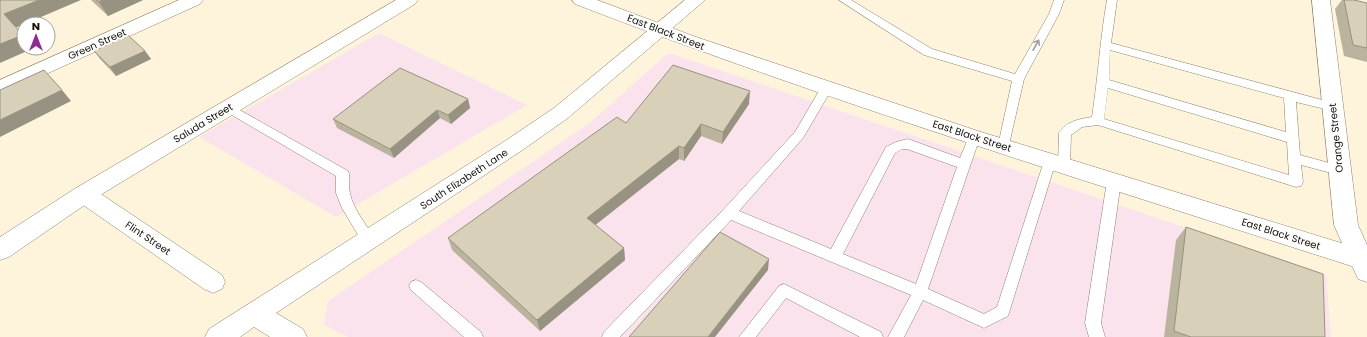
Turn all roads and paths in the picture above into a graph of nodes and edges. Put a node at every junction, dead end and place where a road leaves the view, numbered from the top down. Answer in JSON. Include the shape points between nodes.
{"nodes":[{"id":1,"x":194,"y":0,"type":"edge"},
{"id":2,"x":409,"y":0,"type":"edge"},
{"id":3,"x":581,"y":0,"type":"edge"},
{"id":4,"x":696,"y":0,"type":"edge"},
{"id":5,"x":844,"y":0,"type":"edge"},
{"id":6,"x":1060,"y":0,"type":"edge"},
{"id":7,"x":1112,"y":0,"type":"edge"},
{"id":8,"x":1321,"y":0,"type":"edge"},
{"id":9,"x":660,"y":29,"type":"junction"},
{"id":10,"x":1105,"y":45,"type":"junction"},
{"id":11,"x":1018,"y":79,"type":"junction"},
{"id":12,"x":1103,"y":82,"type":"junction"},
{"id":13,"x":827,"y":87,"type":"junction"},
{"id":14,"x":0,"y":88,"type":"edge"},
{"id":15,"x":1290,"y":96,"type":"junction"},
{"id":16,"x":1333,"y":107,"type":"junction"},
{"id":17,"x":229,"y":108,"type":"junction"},
{"id":18,"x":1098,"y":121,"type":"junction"},
{"id":19,"x":974,"y":137,"type":"junction"},
{"id":20,"x":1293,"y":139,"type":"junction"},
{"id":21,"x":1004,"y":146,"type":"junction"},
{"id":22,"x":1294,"y":158,"type":"junction"},
{"id":23,"x":1057,"y":163,"type":"junction"},
{"id":24,"x":964,"y":165,"type":"junction"},
{"id":25,"x":1339,"y":170,"type":"junction"},
{"id":26,"x":1114,"y":181,"type":"junction"},
{"id":27,"x":84,"y":194,"type":"junction"},
{"id":28,"x":729,"y":213,"type":"junction"},
{"id":29,"x":369,"y":241,"type":"junction"},
{"id":30,"x":0,"y":250,"type":"edge"},
{"id":31,"x":834,"y":257,"type":"junction"},
{"id":32,"x":1365,"y":264,"type":"edge"},
{"id":33,"x":213,"y":282,"type":"dead end"},
{"id":34,"x":416,"y":286,"type":"dead end"},
{"id":35,"x":920,"y":292,"type":"junction"},
{"id":36,"x":254,"y":314,"type":"junction"},
{"id":37,"x":855,"y":333,"type":"edge"},
{"id":38,"x":218,"y":337,"type":"edge"},
{"id":39,"x":294,"y":337,"type":"edge"},
{"id":40,"x":475,"y":337,"type":"edge"},
{"id":41,"x":610,"y":337,"type":"edge"},
{"id":42,"x":747,"y":337,"type":"edge"},
{"id":43,"x":875,"y":337,"type":"edge"},
{"id":44,"x":896,"y":337,"type":"edge"},
{"id":45,"x":1097,"y":337,"type":"edge"}],
"edges":[{"from":1,"to":14,"type":"street","name":"Green Street"},
{"from":2,"to":17,"type":"street","name":"Saluda Street"},
{"from":3,"to":9,"type":"street","name":"East Black Street"},
{"from":4,"to":9,"type":"street","name":"South Elizabeth Lane"},
{"from":5,"to":11,"type":"lane","via":[[928,52]]},
{"from":11,"to":6,"type":"lane","one_way":true},
{"from":7,"to":10,"type":"lane"},
{"from":8,"to":16,"type":"street","name":"Orange Street"},
{"from":9,"to":13,"type":"street","name":"East Black Street","via":[[688,41]]},
{"from":9,"to":29,"type":"street","name":"South Elizabeth Lane","via":[[561,113]]},
{"from":10,"to":12,"type":"lane"},
{"from":10,"to":15,"type":"lane"},
{"from":11,"to":21,"type":"lane"},
{"from":12,"to":18,"type":"lane"},
{"from":12,"to":20,"type":"lane"},
{"from":13,"to":19,"type":"street","name":"East Black Street"},
{"from":13,"to":28,"type":"lane","via":[[799,136]]},
{"from":15,"to":16,"type":"lane"},
{"from":15,"to":20,"type":"lane"},
{"from":16,"to":25,"type":"street","name":"Orange Street"},
{"from":17,"to":27,"type":"street","name":"Saluda Street"},
{"from":17,"to":29,"type":"lane","via":[[343,174],[343,193]]},
{"from":18,"to":22,"type":"lane","via":[[1296,182]]},
{"from":18,"to":23,"type":"lane","via":[[1079,123],[1065,133]]},
{"from":19,"to":21,"type":"street","name":"East Black Street"},
{"from":19,"to":24,"type":"lane"},
{"from":20,"to":22,"type":"lane"},
{"from":21,"to":23,"type":"street","name":"East Black Street"},
{"from":22,"to":25,"type":"lane"},
{"from":23,"to":26,"type":"street","name":"East Black Street"},
{"from":23,"to":35,"type":"lane","via":[[1003,311],[984,321]]},
{"from":24,"to":31,"type":"lane","via":[[908,144],[890,150]]},
{"from":24,"to":35,"type":"lane"},
{"from":25,"to":32,"type":"street","name":"Orange Street","via":[[1346,225]]},
{"from":26,"to":32,"type":"street","name":"East Black Street"},
{"from":26,"to":45,"type":"lane","via":[[1093,323]]},
{"from":27,"to":30,"type":"street","name":"Saluda Street"},
{"from":27,"to":33,"type":"street","name":"Flint Street"},
{"from":28,"to":31,"type":"lane"},
{"from":28,"to":41,"type":"lane"},
{"from":29,"to":36,"type":"street","name":"South Elizabeth Lane"},
{"from":31,"to":35,"type":"lane"},
{"from":34,"to":40,"type":"lane"},
{"from":35,"to":44,"type":"lane"},
{"from":36,"to":38,"type":"street","name":"South Elizabeth Lane"},
{"from":36,"to":39,"type":"street"},
{"from":37,"to":42,"type":"lane","via":[[784,290]]},
{"from":37,"to":43,"type":"lane"}]}
